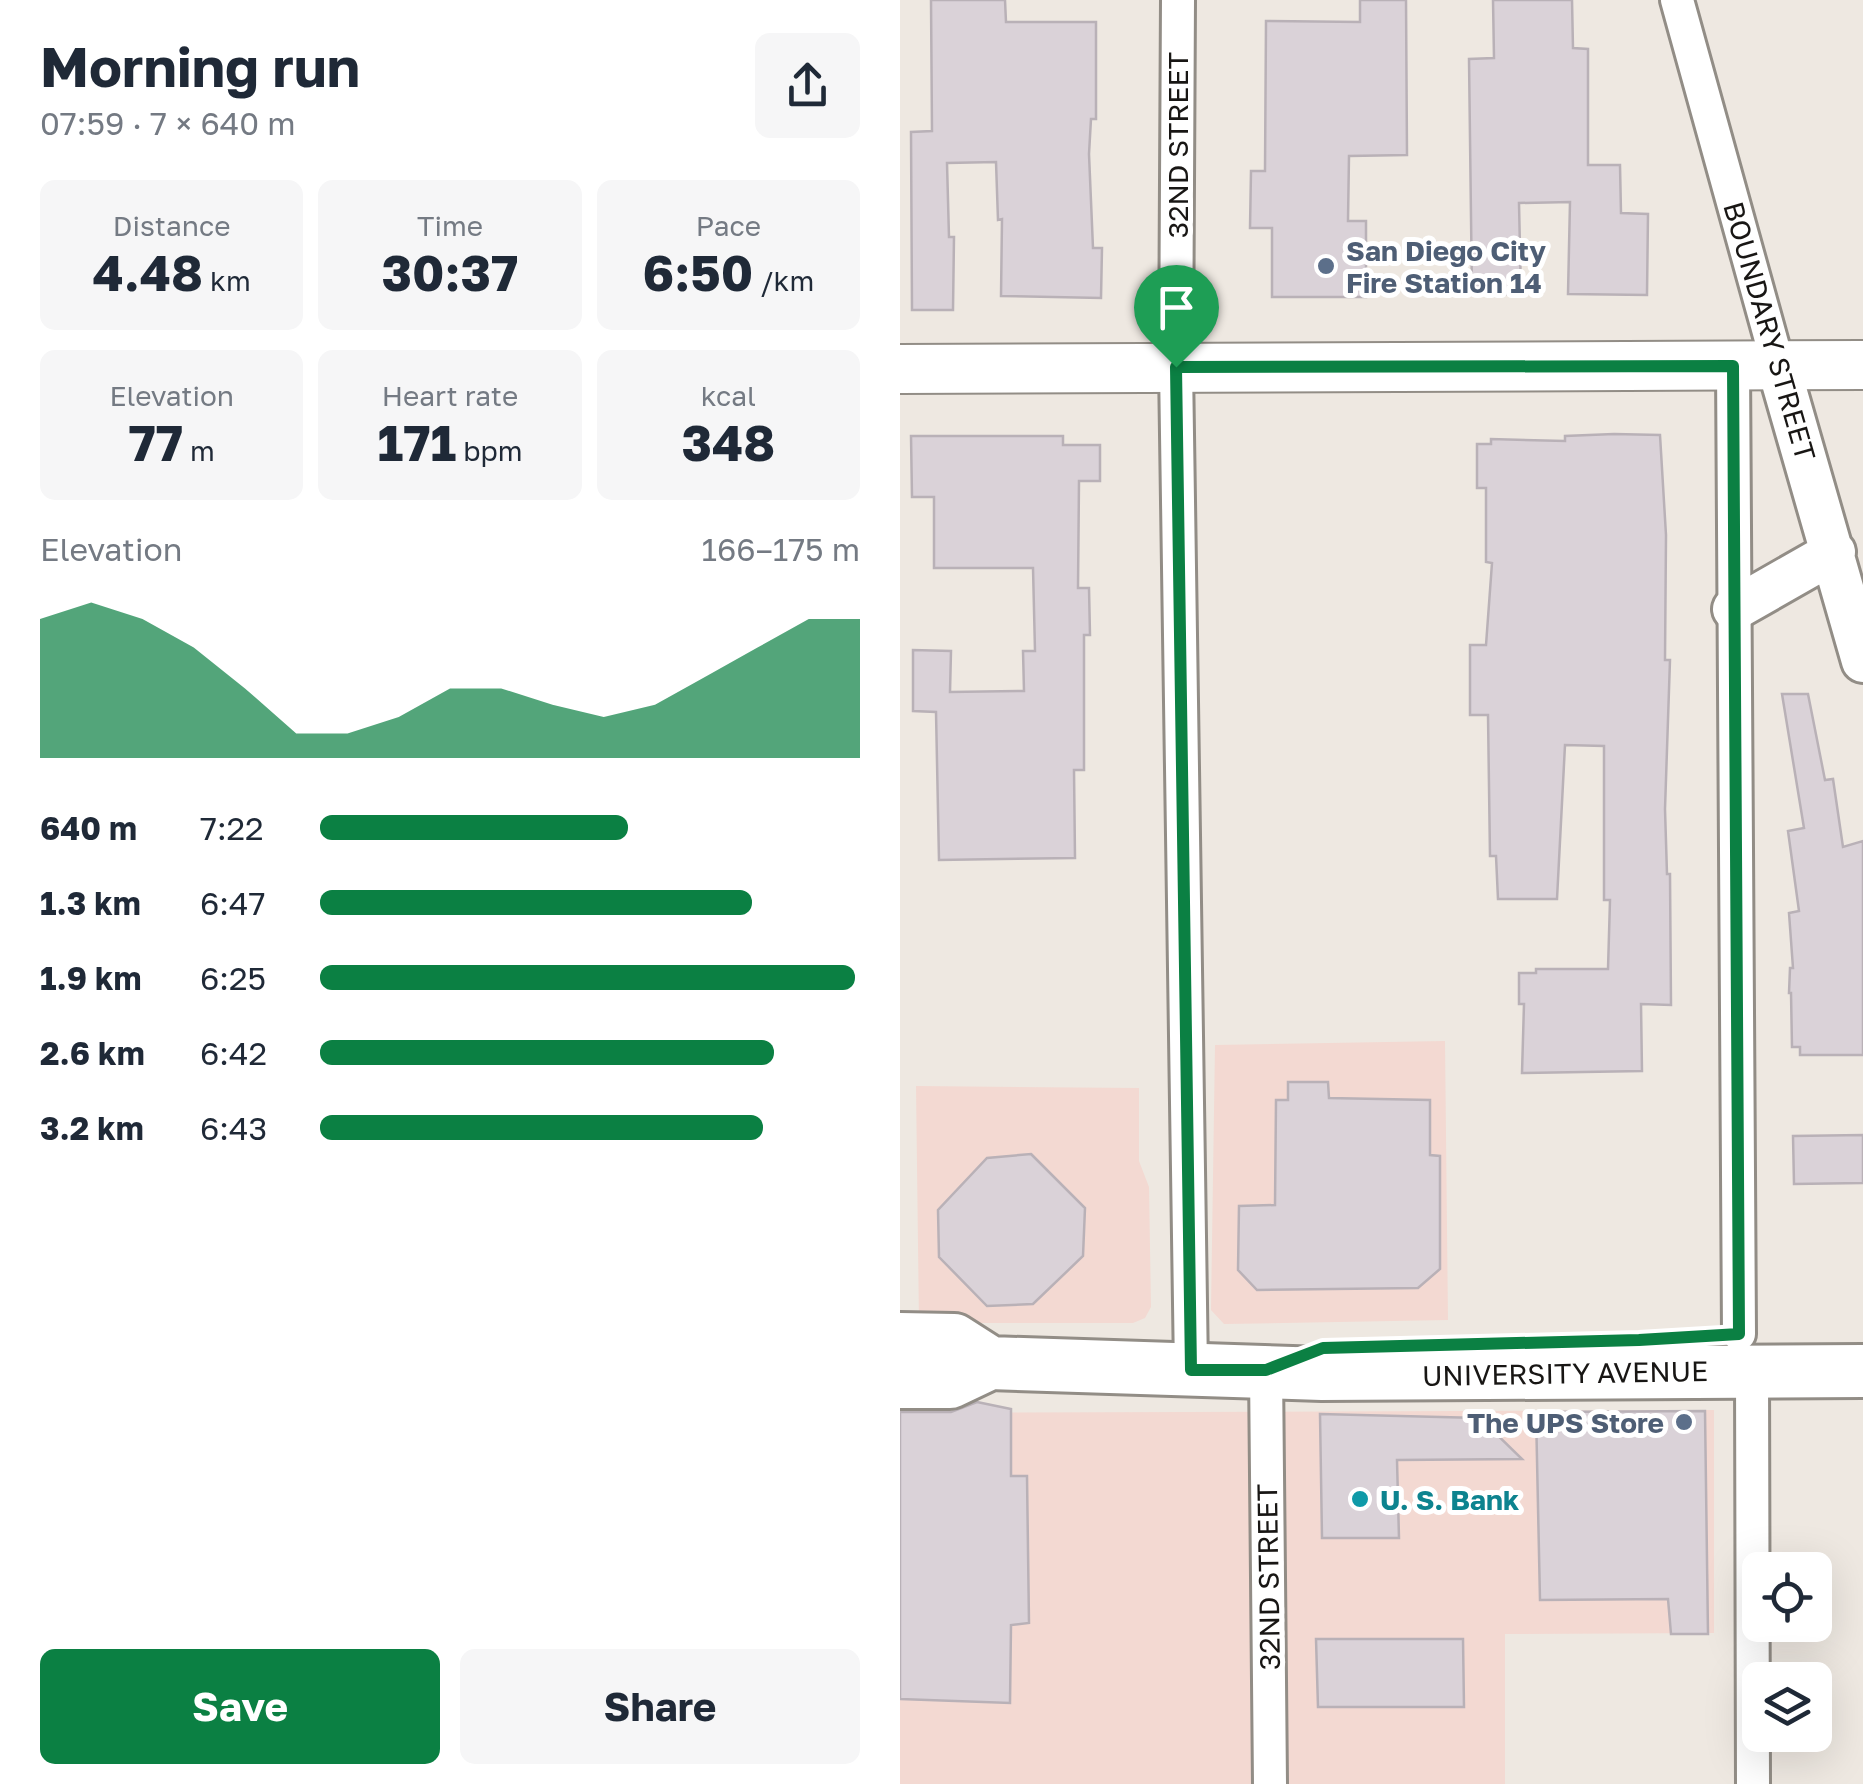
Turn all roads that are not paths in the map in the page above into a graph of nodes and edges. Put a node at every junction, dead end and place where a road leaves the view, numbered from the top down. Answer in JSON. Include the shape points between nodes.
{"nodes":[{"id":1,"x":1178,"y":0,"type":"edge"},
{"id":2,"x":1677,"y":0,"type":"edge"},
{"id":3,"x":1863,"y":365,"type":"edge"},
{"id":4,"x":1756,"y":366,"type":"junction"},
{"id":5,"x":1176,"y":367,"type":"junction"},
{"id":6,"x":900,"y":369,"type":"edge"},
{"id":7,"x":1834,"y":552,"type":"junction"},
{"id":8,"x":1734,"y":609,"type":"junction"},
{"id":9,"x":1863,"y":661,"type":"edge"},
{"id":10,"x":1863,"y":1334,"type":"edge"},
{"id":11,"x":900,"y":1339,"type":"edge"},
{"id":12,"x":1746,"y":1353,"type":"junction"},
{"id":13,"x":990,"y":1363,"type":"junction"},
{"id":14,"x":1191,"y":1370,"type":"junction"},
{"id":15,"x":1266,"y":1370,"type":"junction"},
{"id":16,"x":1863,"y":1371,"type":"edge"},
{"id":17,"x":900,"y":1382,"type":"edge"},
{"id":18,"x":1270,"y":1784,"type":"edge"},
{"id":19,"x":1754,"y":1784,"type":"edge"}],
"edges":[{"from":1,"to":5,"type":"street","name":"32ND STREET"},
{"from":2,"to":4,"type":"street","name":"BOUNDARY STREET"},
{"from":3,"to":4,"type":"main road"},
{"from":4,"to":5,"type":"main road"},
{"from":4,"to":7,"type":"street","name":"BOUNDARY STREET"},
{"from":4,"to":8,"type":"street"},
{"from":5,"to":6,"type":"main road"},
{"from":5,"to":14,"type":"street","name":"32ND STREET"},
{"from":7,"to":8,"type":"street"},
{"from":7,"to":9,"type":"street","name":"BOUNDARY STREET"},
{"from":8,"to":12,"type":"street"},
{"from":10,"to":12,"type":"main road","name":"UNIVERSITY AVENUE"},
{"from":11,"to":13,"type":"main road","name":"UNIVERSITY AVENUE","via":[[954,1340]]},
{"from":12,"to":15,"type":"main road","name":"UNIVERSITY AVENUE","via":[[1639,1340],[1323,1348]]},
{"from":12,"to":16,"type":"main road","name":"UNIVERSITY AVENUE"},
{"from":12,"to":19,"type":"street"},
{"from":13,"to":14,"type":"main road","name":"UNIVERSITY AVENUE"},
{"from":13,"to":17,"type":"main road","name":"UNIVERSITY AVENUE","via":[[950,1382]]},
{"from":14,"to":15,"type":"main road","name":"UNIVERSITY AVENUE"},
{"from":15,"to":18,"type":"street","name":"32ND STREET"}]}
